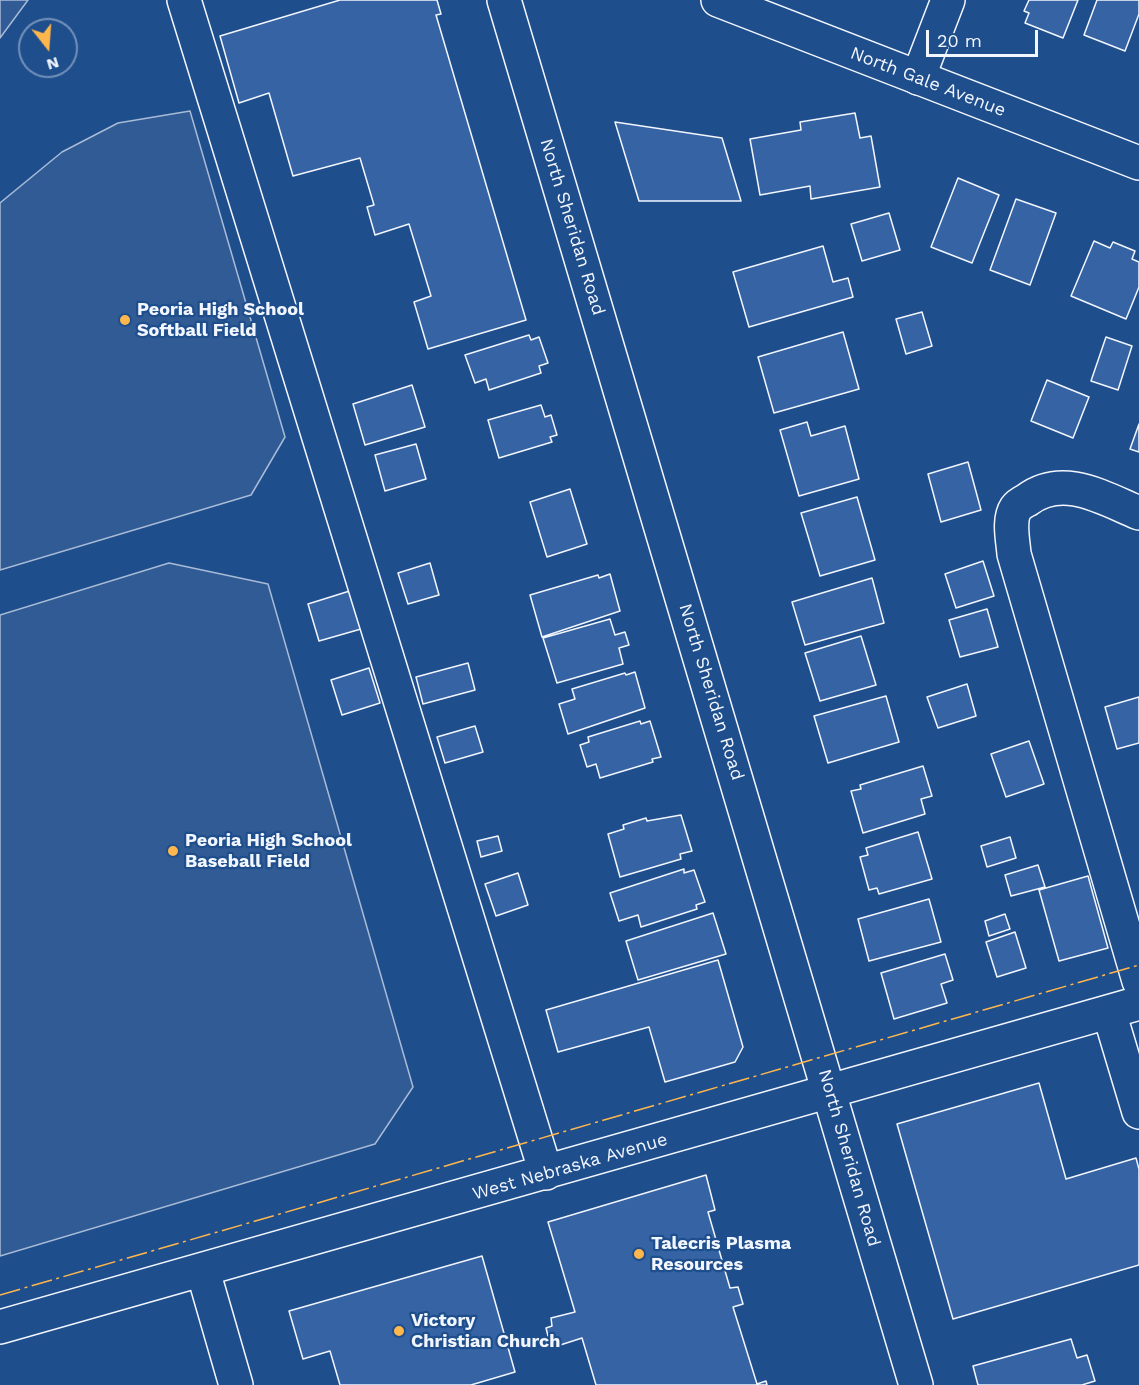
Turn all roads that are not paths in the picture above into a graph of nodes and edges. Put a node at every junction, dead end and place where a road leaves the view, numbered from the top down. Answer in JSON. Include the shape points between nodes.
{"nodes":[{"id":1,"x":184,"y":0,"type":"edge"},
{"id":2,"x":504,"y":0,"type":"edge"},
{"id":3,"x":718,"y":0,"type":"edge"},
{"id":4,"x":948,"y":0,"type":"edge"},
{"id":5,"x":918,"y":78,"type":"junction"},
{"id":6,"x":1139,"y":163,"type":"edge"},
{"id":7,"x":1139,"y":513,"type":"edge"},
{"id":8,"x":1139,"y":981,"type":"edge"},
{"id":9,"x":1124,"y":1007,"type":"edge"},
{"id":10,"x":830,"y":1092,"type":"junction"},
{"id":11,"x":1139,"y":1112,"type":"edge"},
{"id":12,"x":546,"y":1173,"type":"junction"},
{"id":13,"x":203,"y":1271,"type":"junction"},
{"id":14,"x":0,"y":1327,"type":"edge"},
{"id":15,"x":908,"y":1383,"type":"edge"},
{"id":16,"x":236,"y":1385,"type":"edge"}],
"edges":[{"from":1,"to":12,"type":"main road"},
{"from":2,"to":10,"type":"main road","name":"North Sheridan Road"},
{"from":3,"to":5,"type":"main road","name":"North Gale Avenue"},
{"from":4,"to":5,"type":"main road"},
{"from":5,"to":6,"type":"main road","name":"North Gale Avenue"},
{"from":7,"to":8,"type":"main road","via":[[1080,488],[1056,488],[1034,494],[1016,508],[1012,523],[1014,554]]},
{"from":9,"to":10,"type":"main road","name":"West Nebraska Avenue"},
{"from":9,"to":11,"type":"main road"},
{"from":10,"to":12,"type":"main road","name":"West Nebraska Avenue"},
{"from":10,"to":15,"type":"main road","name":"North Sheridan Road"},
{"from":12,"to":13,"type":"main road","name":"West Nebraska Avenue"},
{"from":13,"to":14,"type":"main road","name":"West Nebraska Avenue"},
{"from":13,"to":16,"type":"main road"}]}
